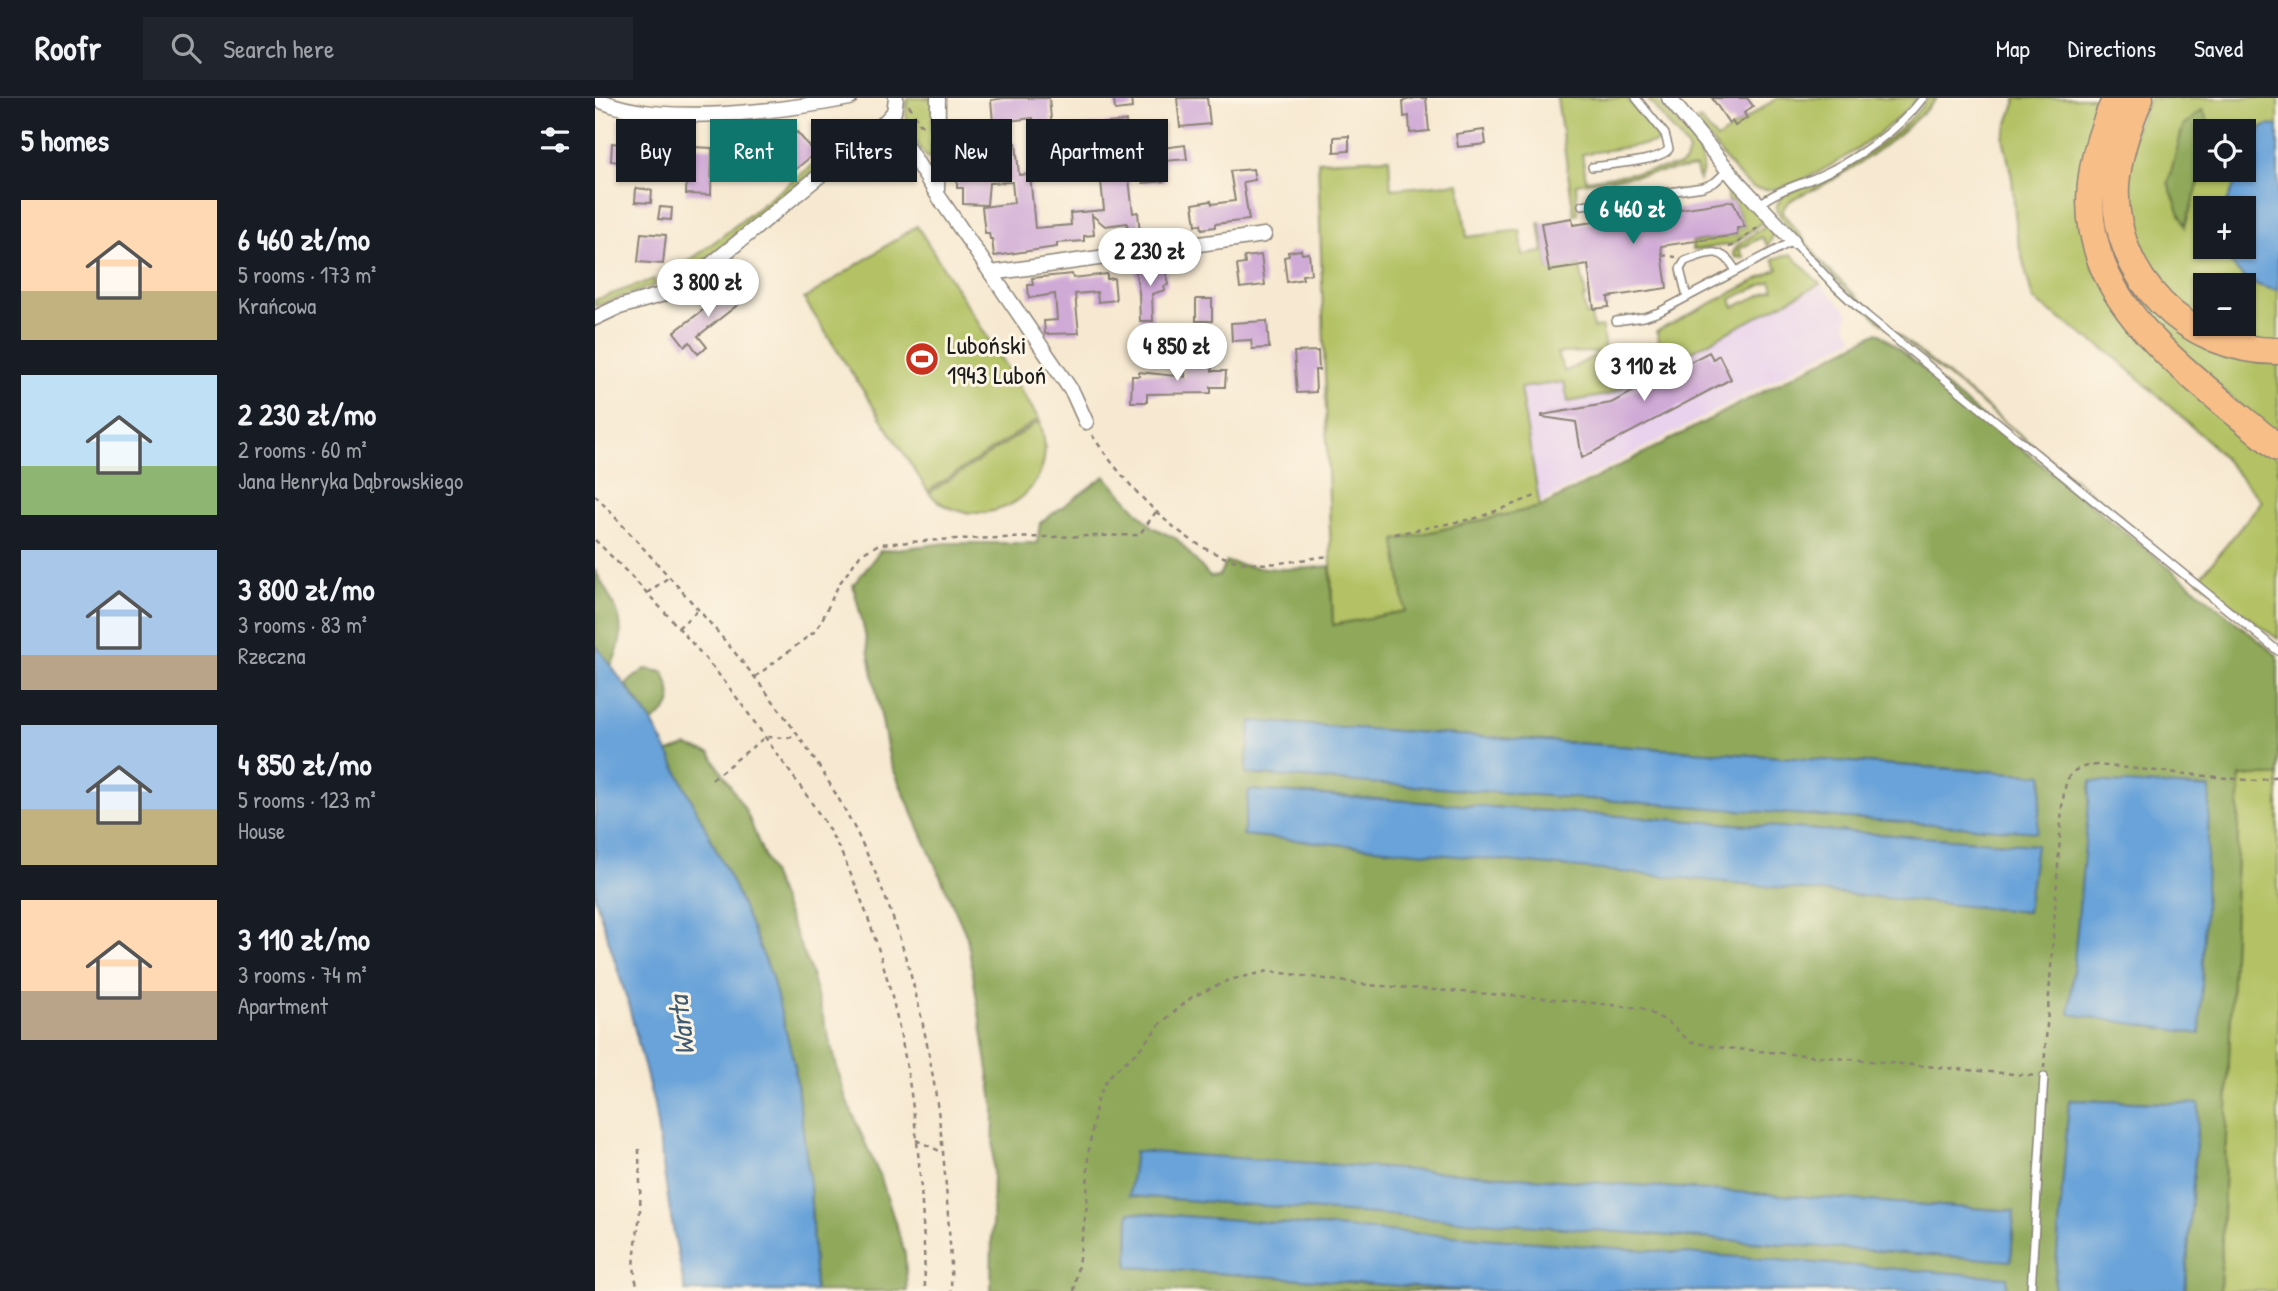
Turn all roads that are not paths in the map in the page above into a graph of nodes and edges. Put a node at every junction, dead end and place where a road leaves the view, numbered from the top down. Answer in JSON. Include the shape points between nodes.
{"nodes":[{"id":1,"x":850,"y":98,"type":"edge"},
{"id":2,"x":938,"y":98,"type":"edge"},
{"id":3,"x":1636,"y":98,"type":"edge"},
{"id":4,"x":1669,"y":98,"type":"edge"},
{"id":5,"x":1923,"y":98,"type":"edge"},
{"id":6,"x":2116,"y":98,"type":"edge"},
{"id":7,"x":2140,"y":98,"type":"edge"},
{"id":8,"x":597,"y":99,"type":"edge"},
{"id":9,"x":901,"y":100,"type":"edge"},
{"id":10,"x":889,"y":119,"type":"edge"},
{"id":11,"x":917,"y":163,"type":"edge"},
{"id":12,"x":1592,"y":167,"type":"dead end"},
{"id":13,"x":1728,"y":170,"type":"junction"},
{"id":14,"x":812,"y":182,"type":"edge"},
{"id":15,"x":937,"y":194,"type":"junction"},
{"id":16,"x":1760,"y":204,"type":"junction"},
{"id":17,"x":1583,"y":205,"type":"dead end"},
{"id":18,"x":1264,"y":235,"type":"dead end"},
{"id":19,"x":1793,"y":240,"type":"junction"},
{"id":20,"x":1736,"y":271,"type":"junction"},
{"id":21,"x":997,"y":273,"type":"junction"},
{"id":22,"x":1687,"y":297,"type":"junction"},
{"id":23,"x":595,"y":318,"type":"edge"},
{"id":24,"x":1616,"y":321,"type":"dead end"},
{"id":25,"x":2278,"y":351,"type":"edge"},
{"id":26,"x":1086,"y":422,"type":"road end"},
{"id":27,"x":2278,"y":448,"type":"edge"},
{"id":28,"x":2278,"y":651,"type":"edge"},
{"id":29,"x":2044,"y":1077,"type":"road end"},
{"id":30,"x":2031,"y":1291,"type":"edge"}],
"edges":[{"from":1,"to":8,"type":"street","via":[[779,110],[691,114],[629,110]]},
{"from":2,"to":15,"type":"street"},
{"from":3,"to":12,"type":"lane","via":[[1665,134],[1669,149],[1656,157]]},
{"from":4,"to":13,"type":"street"},
{"from":5,"to":16,"type":"lane","via":[[1881,138],[1827,172]]},
{"from":6,"to":27,"type":"highway","via":[[2101,135],[2090,183],[2091,223],[2103,269],[2122,304],[2154,341]]},
{"from":7,"to":25,"type":"highway","via":[[2128,127],[2116,186],[2122,236],[2137,274],[2160,303],[2197,331],[2233,345]]},
{"from":9,"to":10,"type":"street"},
{"from":11,"to":15,"type":"street"},
{"from":13,"to":16,"type":"street"},
{"from":13,"to":17,"type":"lane","via":[[1703,187]]},
{"from":14,"to":23,"type":"street","via":[[681,289]]},
{"from":15,"to":21,"type":"street"},
{"from":16,"to":19,"type":"street"},
{"from":18,"to":21,"type":"street"},
{"from":19,"to":20,"type":"lane"},
{"from":19,"to":28,"type":"lane","via":[[1866,315]]},
{"from":20,"to":22,"type":"lane"},
{"from":20,"to":22,"type":"lane","via":[[1721,253],[1685,261],[1680,269]]},
{"from":21,"to":26,"type":"street","via":[[1073,393]]},
{"from":22,"to":24,"type":"lane","via":[[1652,315]]},
{"from":29,"to":30,"type":"lane"}]}
